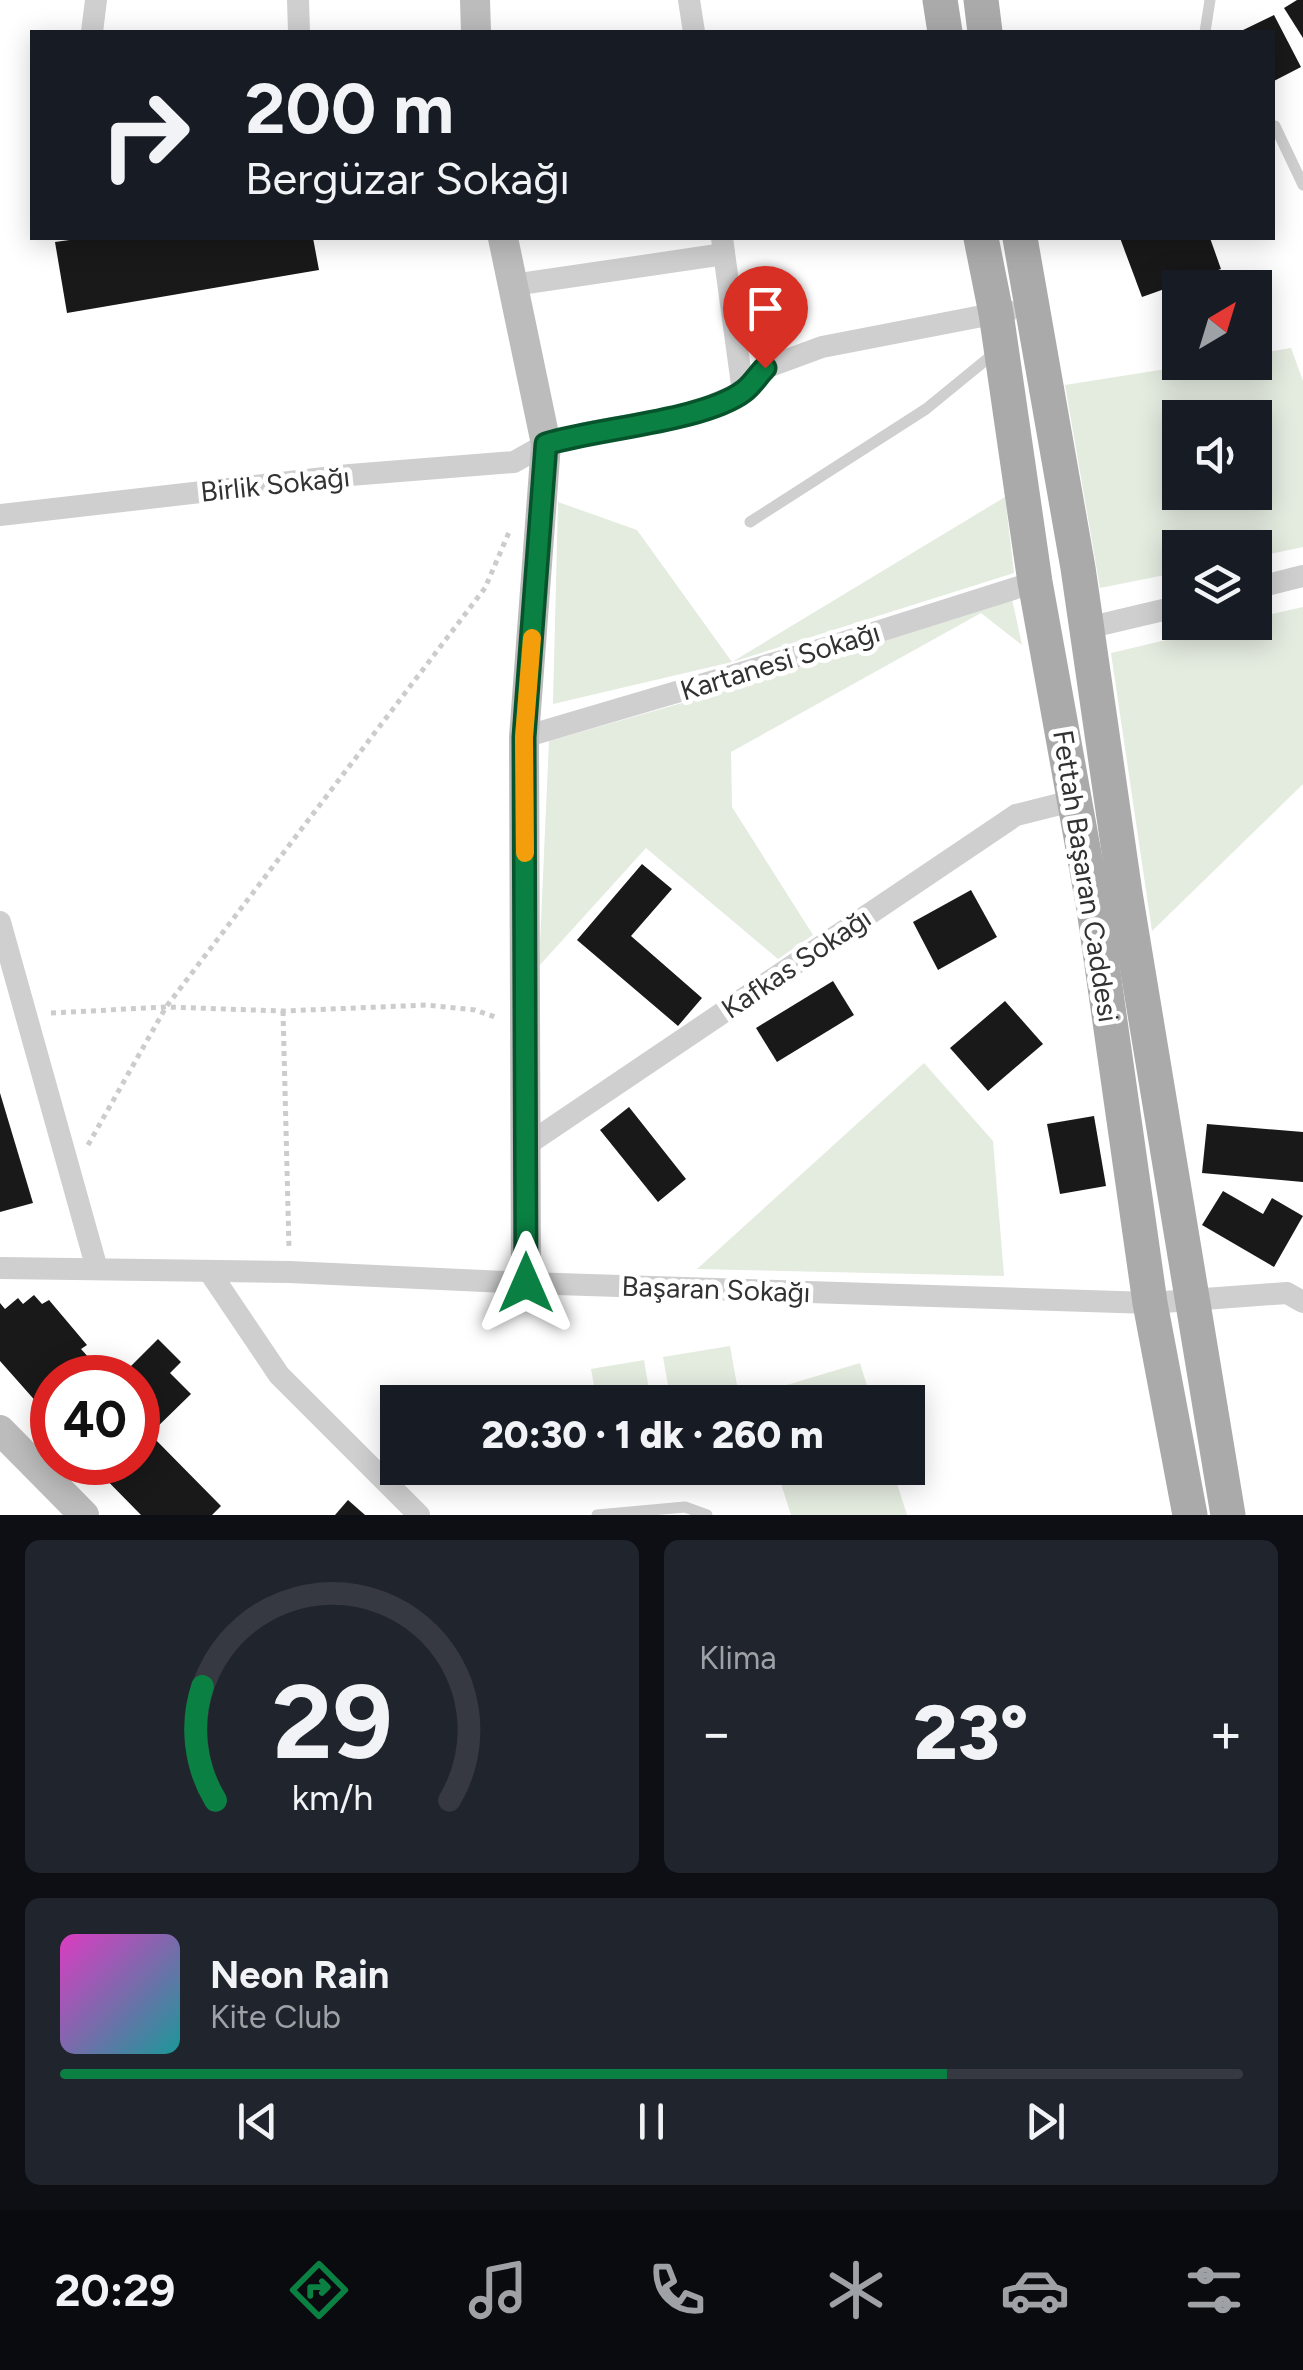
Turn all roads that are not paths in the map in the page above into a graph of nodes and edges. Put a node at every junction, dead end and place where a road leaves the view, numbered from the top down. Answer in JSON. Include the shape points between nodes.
{"nodes":[{"id":1,"x":96,"y":0,"type":"edge"},
{"id":2,"x":298,"y":0,"type":"edge"},
{"id":3,"x":474,"y":0,"type":"edge"},
{"id":4,"x":689,"y":0,"type":"edge"},
{"id":5,"x":940,"y":0,"type":"edge"},
{"id":6,"x":981,"y":0,"type":"edge"},
{"id":7,"x":1210,"y":0,"type":"edge"},
{"id":8,"x":92,"y":30,"type":"edge"},
{"id":9,"x":299,"y":30,"type":"edge"},
{"id":10,"x":476,"y":30,"type":"edge"},
{"id":11,"x":694,"y":30,"type":"edge"},
{"id":12,"x":945,"y":30,"type":"edge"},
{"id":13,"x":985,"y":30,"type":"edge"},
{"id":14,"x":1205,"y":30,"type":"edge"},
{"id":15,"x":1275,"y":126,"type":"edge"},
{"id":16,"x":1303,"y":185,"type":"edge"},
{"id":17,"x":503,"y":240,"type":"edge"},
{"id":18,"x":981,"y":240,"type":"edge"},
{"id":19,"x":1020,"y":240,"type":"edge"},
{"id":20,"x":723,"y":246,"type":"edge"},
{"id":21,"x":513,"y":286,"type":"junction"},
{"id":22,"x":1031,"y":306,"type":"junction"},
{"id":23,"x":996,"y":313,"type":"junction"},
{"id":24,"x":1001,"y":348,"type":"junction"},
{"id":25,"x":743,"y":392,"type":"junction"},
{"id":26,"x":546,"y":444,"type":"junction"},
{"id":27,"x":0,"y":515,"type":"edge"},
{"id":28,"x":750,"y":522,"type":"dead end"},
{"id":29,"x":1303,"y":576,"type":"edge"},
{"id":30,"x":1036,"y":582,"type":"junction"},
{"id":31,"x":1272,"y":584,"type":"edge"},
{"id":32,"x":1162,"y":610,"type":"edge"},
{"id":33,"x":1087,"y":628,"type":"junction"},
{"id":34,"x":524,"y":737,"type":"junction"},
{"id":35,"x":1076,"y":800,"type":"junction"},
{"id":36,"x":0,"y":922,"type":"edge"},
{"id":37,"x":525,"y":1146,"type":"junction"},
{"id":38,"x":0,"y":1268,"type":"edge"},
{"id":39,"x":97,"y":1268,"type":"junction"},
{"id":40,"x":209,"y":1271,"type":"junction"},
{"id":41,"x":526,"y":1283,"type":"junction"},
{"id":42,"x":1191,"y":1300,"type":"junction"},
{"id":43,"x":1303,"y":1302,"type":"edge"},
{"id":44,"x":1150,"y":1303,"type":"junction"},
{"id":45,"x":0,"y":1430,"type":"edge"},
{"id":46,"x":84,"y":1515,"type":"edge"},
{"id":47,"x":419,"y":1515,"type":"edge"},
{"id":48,"x":597,"y":1515,"type":"edge"},
{"id":49,"x":707,"y":1515,"type":"edge"},
{"id":50,"x":1190,"y":1515,"type":"edge"},
{"id":51,"x":1228,"y":1515,"type":"edge"}],
"edges":[{"from":1,"to":8,"type":"street"},
{"from":2,"to":9,"type":"street"},
{"from":3,"to":10,"type":"street"},
{"from":4,"to":11,"type":"street"},
{"from":5,"to":12,"type":"main road"},
{"from":6,"to":13,"type":"main road"},
{"from":7,"to":14,"type":"lane"},
{"from":15,"to":16,"type":"lane"},
{"from":17,"to":21,"type":"street"},
{"from":18,"to":23,"type":"main road","name":"Fettah Başaran Caddesi"},
{"from":19,"to":22,"type":"main road","name":"Fettah Başaran Caddesi"},
{"from":20,"to":21,"type":"street"},
{"from":20,"to":25,"type":"street"},
{"from":21,"to":26,"type":"street"},
{"from":22,"to":23,"type":"street","name":"Birlik Sokağı"},
{"from":22,"to":33,"type":"main road","name":"Fettah Başaran Caddesi"},
{"from":23,"to":24,"type":"main road","name":"Fettah Başaran Caddesi"},
{"from":23,"to":25,"type":"street","name":"Birlik Sokağı","via":[[822,347],[765,368]]},
{"from":24,"to":28,"type":"lane","via":[[926,409]]},
{"from":24,"to":30,"type":"main road","name":"Fettah Başaran Caddesi"},
{"from":25,"to":26,"type":"street","name":"Birlik Sokağı","via":[[690,414]]},
{"from":26,"to":27,"type":"street","name":"Birlik Sokağı","via":[[514,462]]},
{"from":26,"to":34,"type":"street"},
{"from":29,"to":31,"type":"street"},
{"from":30,"to":34,"type":"street","name":"Kartanesi Sokağı"},
{"from":30,"to":35,"type":"main road","name":"Fettah Başaran Caddesi"},
{"from":32,"to":33,"type":"street"},
{"from":33,"to":42,"type":"main road","name":"Fettah Başaran Caddesi"},
{"from":34,"to":37,"type":"street"},
{"from":35,"to":37,"type":"street","name":"Kafkas Sokağı","via":[[1016,815]]},
{"from":35,"to":44,"type":"main road","name":"Fettah Başaran Caddesi"},
{"from":36,"to":39,"type":"street"},
{"from":37,"to":41,"type":"street"},
{"from":38,"to":39,"type":"street","name":"Başaran Sokağı"},
{"from":39,"to":40,"type":"street","name":"Başaran Sokağı"},
{"from":40,"to":41,"type":"street","name":"Başaran Sokağı"},
{"from":40,"to":47,"type":"street","via":[[280,1375]]},
{"from":41,"to":44,"type":"street","name":"Başaran Sokağı"},
{"from":42,"to":43,"type":"street","name":"Başaran Sokağı","via":[[1287,1294]]},
{"from":42,"to":44,"type":"street","name":"Başaran Sokağı"},
{"from":42,"to":51,"type":"main road","name":"Fettah Başaran Caddesi"},
{"from":44,"to":50,"type":"main road","name":"Fettah Başaran Caddesi"},
{"from":45,"to":46,"type":"street"},
{"from":48,"to":49,"type":"lane","via":[[685,1507]]}]}
